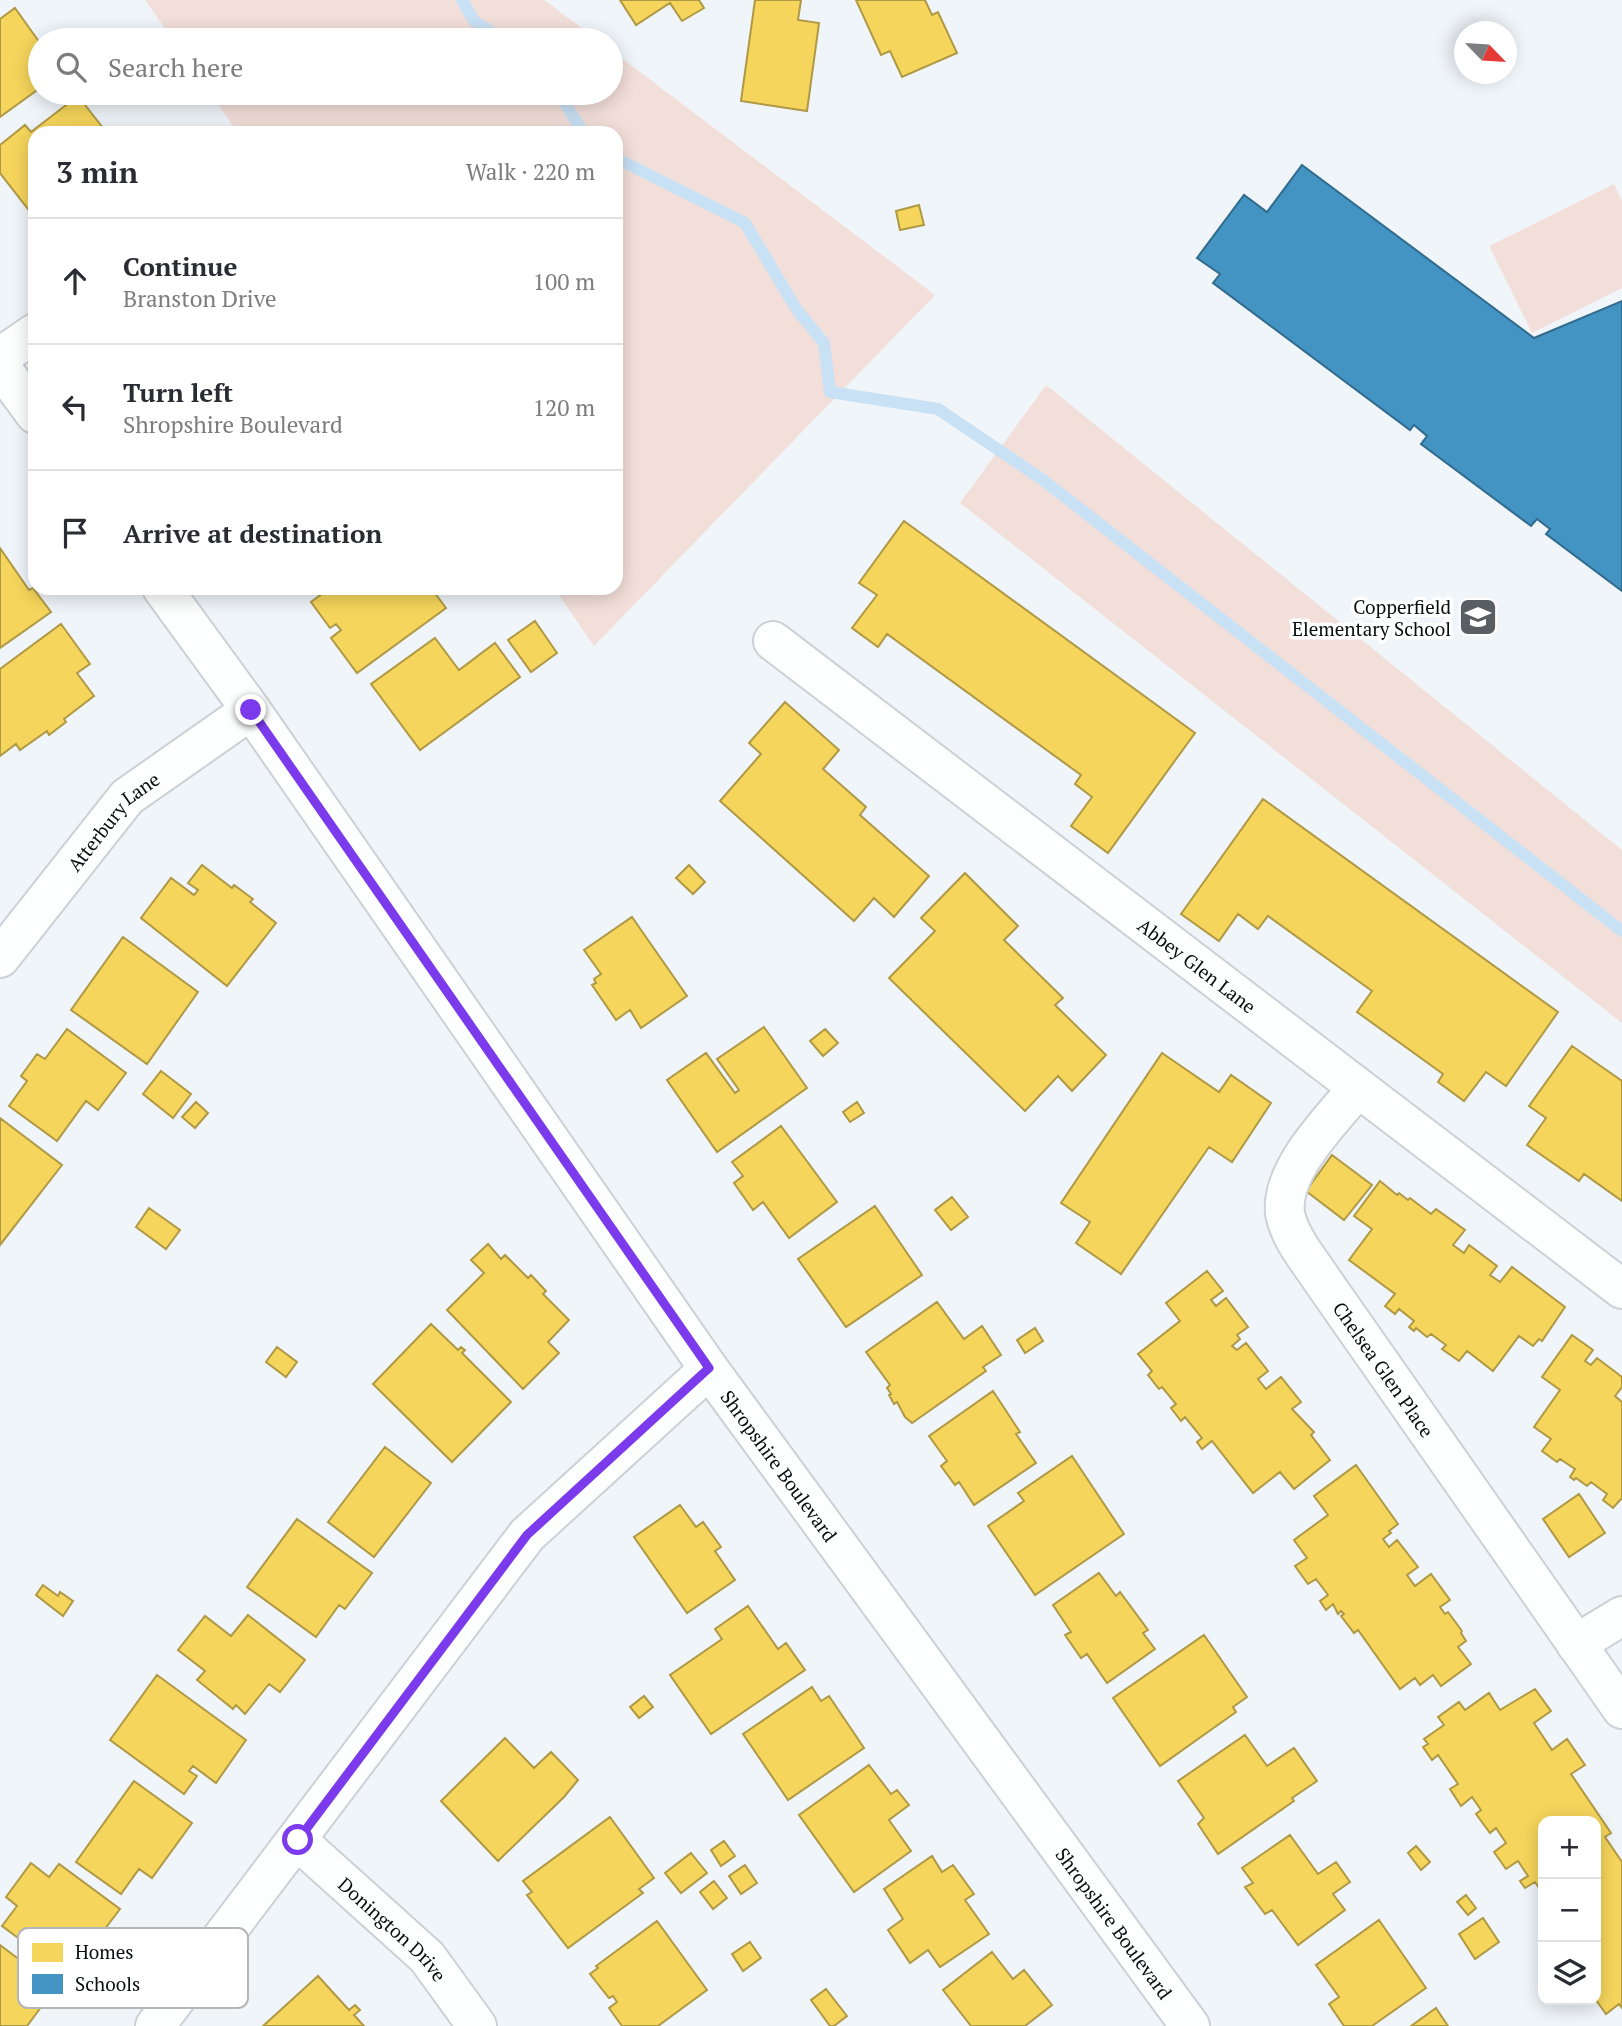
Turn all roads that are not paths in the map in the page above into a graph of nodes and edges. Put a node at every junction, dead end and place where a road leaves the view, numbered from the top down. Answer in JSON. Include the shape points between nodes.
{"nodes":[{"id":1,"x":28,"y":338,"type":"edge"},
{"id":2,"x":0,"y":357,"type":"edge"},
{"id":3,"x":0,"y":366,"type":"edge"},
{"id":4,"x":28,"y":404,"type":"edge"},
{"id":5,"x":167,"y":595,"type":"edge"},
{"id":6,"x":773,"y":641,"type":"dead end"},
{"id":7,"x":251,"y":710,"type":"junction"},
{"id":8,"x":0,"y":958,"type":"edge"},
{"id":9,"x":1358,"y":1088,"type":"junction"},
{"id":10,"x":1622,"y":1289,"type":"edge"},
{"id":11,"x":709,"y":1368,"type":"junction"},
{"id":12,"x":1622,"y":1616,"type":"edge"},
{"id":13,"x":1576,"y":1644,"type":"junction"},
{"id":14,"x":1622,"y":1709,"type":"edge"},
{"id":15,"x":298,"y":1840,"type":"junction"},
{"id":16,"x":230,"y":1928,"type":"edge"},
{"id":17,"x":169,"y":2008,"type":"edge"},
{"id":18,"x":155,"y":2026,"type":"edge"},
{"id":19,"x":477,"y":2026,"type":"edge"},
{"id":20,"x":1190,"y":2026,"type":"edge"}],
"edges":[{"from":1,"to":2,"type":"street"},
{"from":3,"to":4,"type":"street"},
{"from":5,"to":7,"type":"street","name":"Shropshire Boulevard"},
{"from":6,"to":9,"type":"street","name":"Abbey Glen Lane"},
{"from":7,"to":8,"type":"street","name":"Atterbury Lane","via":[[127,797]]},
{"from":7,"to":11,"type":"street","name":"Shropshire Boulevard"},
{"from":9,"to":10,"type":"street","name":"Abbey Glen Lane"},
{"from":9,"to":13,"type":"street","name":"Chelsea Glen Place","via":[[1294,1172],[1285,1212],[1291,1232]]},
{"from":11,"to":15,"type":"street","via":[[527,1535]]},
{"from":11,"to":20,"type":"street","name":"Shropshire Boulevard"},
{"from":12,"to":13,"type":"street"},
{"from":13,"to":14,"type":"street","name":"Chelsea Glen Place"},
{"from":15,"to":16,"type":"street"},
{"from":15,"to":19,"type":"street","name":"Donington Drive","via":[[427,1957]]},
{"from":17,"to":18,"type":"street"}]}
